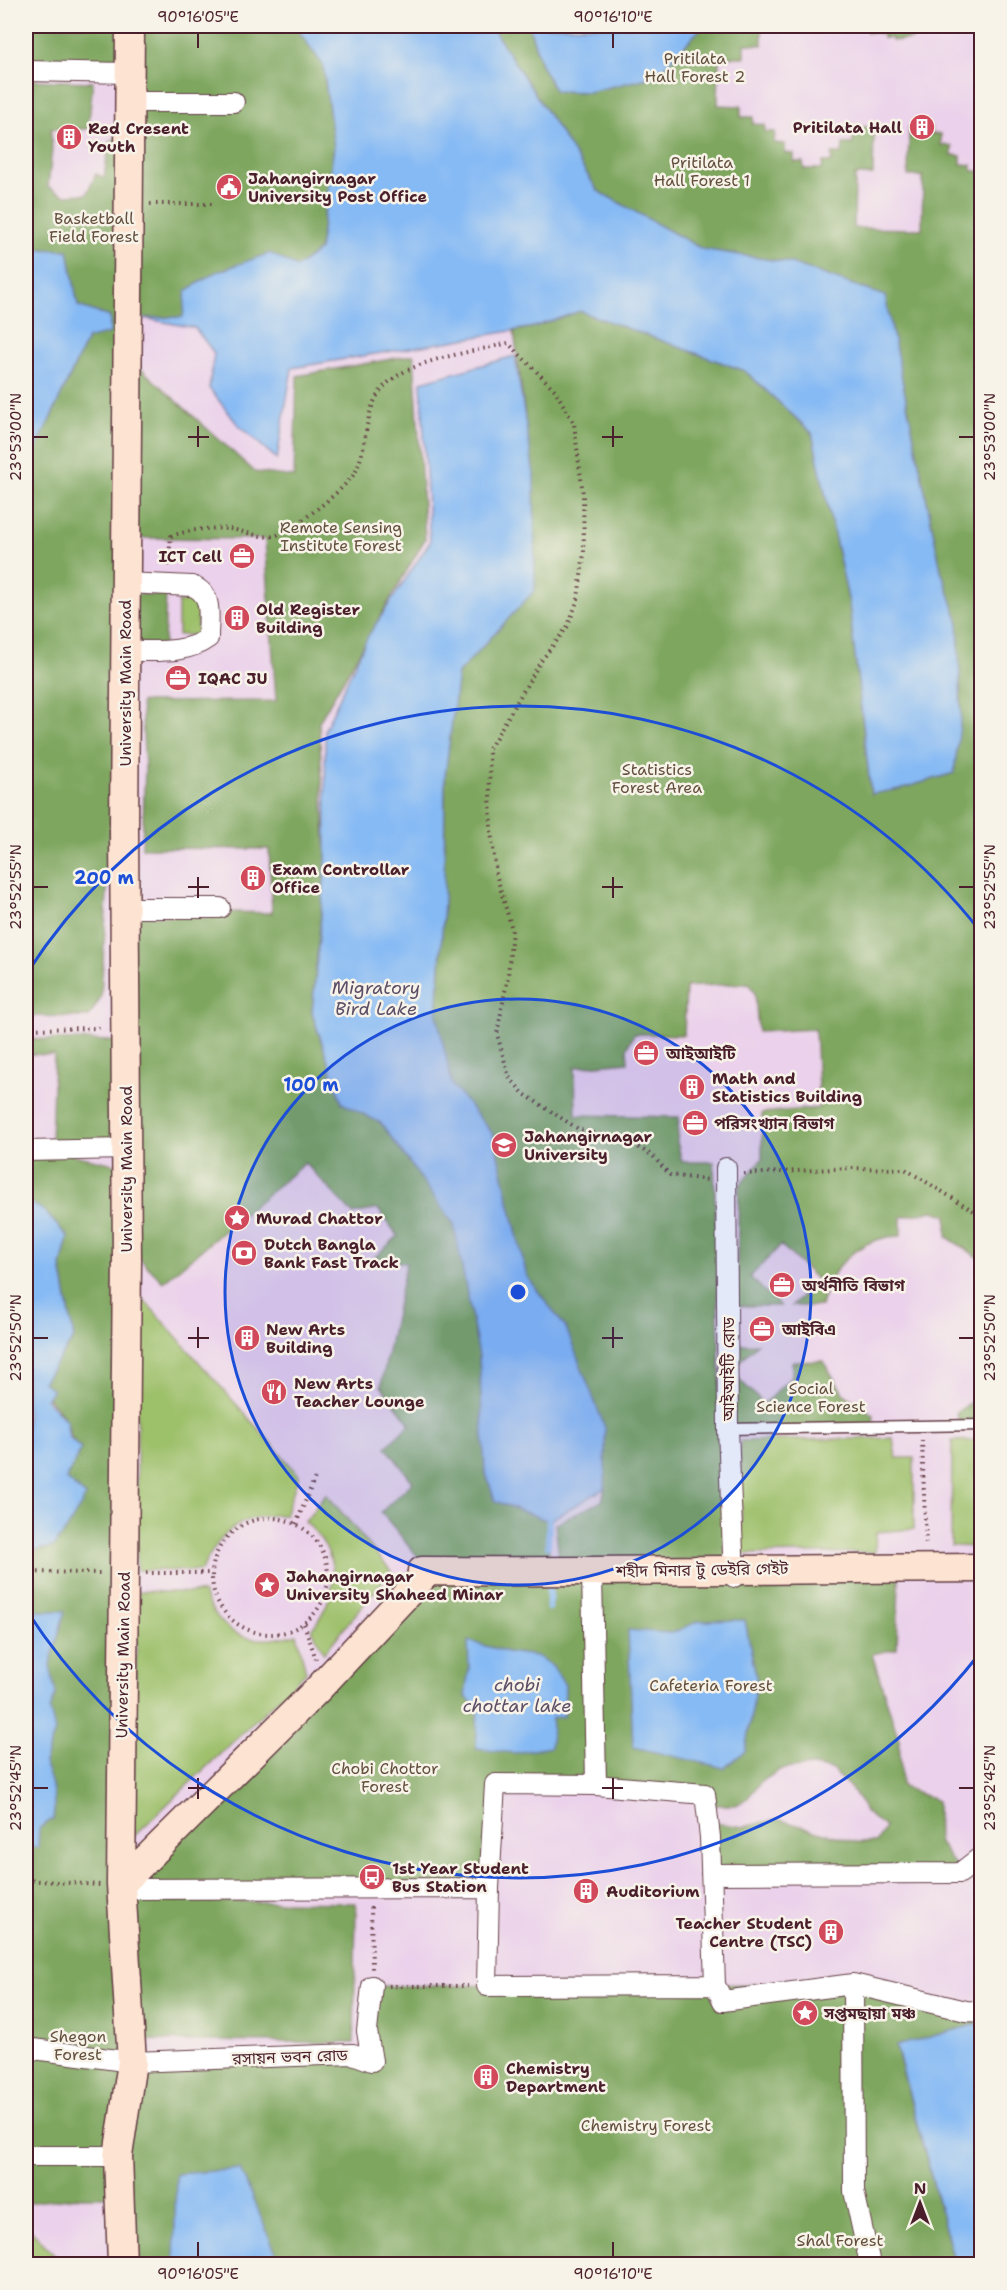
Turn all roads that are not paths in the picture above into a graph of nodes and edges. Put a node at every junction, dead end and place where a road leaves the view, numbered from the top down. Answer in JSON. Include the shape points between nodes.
{"nodes":[{"id":1,"x":130,"y":26,"type":"edge"},
{"id":2,"x":26,"y":71,"type":"edge"},
{"id":3,"x":129,"y":73,"type":"junction"},
{"id":4,"x":129,"y":102,"type":"junction"},
{"id":5,"x":234,"y":102,"type":"dead end"},
{"id":6,"x":125,"y":583,"type":"junction"},
{"id":7,"x":125,"y":651,"type":"junction"},
{"id":8,"x":125,"y":908,"type":"junction"},
{"id":9,"x":220,"y":908,"type":"dead end"},
{"id":10,"x":126,"y":1149,"type":"junction"},
{"id":11,"x":26,"y":1151,"type":"edge"},
{"id":12,"x":726,"y":1175,"type":"road end"},
{"id":13,"x":981,"y":1425,"type":"edge"},
{"id":14,"x":728,"y":1430,"type":"junction"},
{"id":15,"x":981,"y":1568,"type":"edge"},
{"id":16,"x":930,"y":1572,"type":"junction"},
{"id":17,"x":734,"y":1573,"type":"junction"},
{"id":18,"x":592,"y":1575,"type":"junction"},
{"id":19,"x":981,"y":1576,"type":"edge"},
{"id":20,"x":596,"y":1785,"type":"junction"},
{"id":21,"x":981,"y":1856,"type":"edge"},
{"id":22,"x":711,"y":1874,"type":"junction"},
{"id":23,"x":121,"y":1887,"type":"junction"},
{"id":24,"x":489,"y":1888,"type":"junction"},
{"id":25,"x":853,"y":1984,"type":"junction"},
{"id":26,"x":715,"y":1985,"type":"junction"},
{"id":27,"x":372,"y":1986,"type":"road end"},
{"id":28,"x":981,"y":2012,"type":"edge"},
{"id":29,"x":26,"y":2048,"type":"edge"},
{"id":30,"x":132,"y":2062,"type":"junction"},
{"id":31,"x":26,"y":2156,"type":"edge"},
{"id":32,"x":118,"y":2156,"type":"junction"},
{"id":33,"x":122,"y":2265,"type":"edge"},
{"id":34,"x":870,"y":2265,"type":"edge"}],
"edges":[{"from":1,"to":3,"type":"street","name":"University Main Road"},
{"from":2,"to":3,"type":"street"},
{"from":3,"to":4,"type":"street","name":"University Main Road"},
{"from":4,"to":5,"type":"street"},
{"from":4,"to":6,"type":"street","name":"University Main Road"},
{"from":6,"to":7,"type":"street","name":"University Main Road"},
{"from":6,"to":7,"type":"street","via":[[192,586],[208,598],[208,638],[184,649]]},
{"from":7,"to":8,"type":"street","name":"University Main Road"},
{"from":8,"to":9,"type":"street"},
{"from":8,"to":10,"type":"street","name":"University Main Road"},
{"from":10,"to":11,"type":"street"},
{"from":10,"to":23,"type":"street","name":"University Main Road"},
{"from":12,"to":14,"type":"street","name":"আইআইটি রোড"},
{"from":13,"to":14,"type":"lane"},
{"from":14,"to":17,"type":"street","name":"আইআইটি রোড"},
{"from":15,"to":16,"type":"street","name":"শহীদ মিনার টু ডেইরি গেইট"},
{"from":16,"to":17,"type":"street","name":"শহীদ মিনার টু ডেইরি গেইট"},
{"from":16,"to":19,"type":"street"},
{"from":17,"to":18,"type":"street","name":"শহীদ মিনার টু ডেইরি গেইট"},
{"from":18,"to":20,"type":"street"},
{"from":18,"to":23,"type":"street","name":"শহীদ মিনার টু ডেইরি গেইট","via":[[422,1575],[324,1682]]},
{"from":20,"to":22,"type":"street","via":[[705,1794]]},
{"from":20,"to":24,"type":"street","via":[[495,1784]]},
{"from":21,"to":22,"type":"street","via":[[960,1874]]},
{"from":22,"to":26,"type":"street"},
{"from":23,"to":24,"type":"street"},
{"from":23,"to":30,"type":"street","name":"University Main Road"},
{"from":24,"to":26,"type":"street","via":[[487,1986]]},
{"from":25,"to":26,"type":"street","via":[[723,2001]]},
{"from":25,"to":28,"type":"street"},
{"from":25,"to":34,"type":"street","via":[[854,2191]]},
{"from":27,"to":30,"type":"street","name":"রসায়ন ভবন রোড","via":[[367,2031],[372,2061],[354,2055]]},
{"from":29,"to":30,"type":"street"},
{"from":30,"to":32,"type":"street","name":"University Main Road"},
{"from":31,"to":32,"type":"street"},
{"from":32,"to":33,"type":"street","name":"University Main Road"}]}
